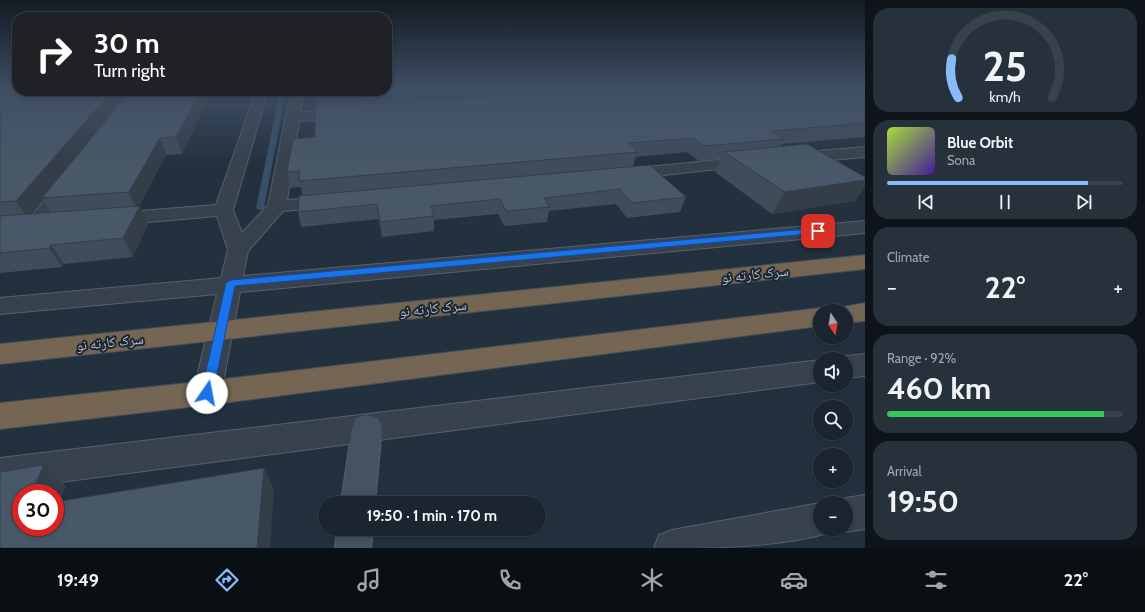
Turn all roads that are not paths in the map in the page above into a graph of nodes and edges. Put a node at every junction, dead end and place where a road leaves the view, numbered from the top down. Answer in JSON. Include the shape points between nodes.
{"nodes":[{"id":1,"x":255,"y":112,"type":"edge"},
{"id":2,"x":294,"y":112,"type":"edge"},
{"id":3,"x":356,"y":113,"type":"edge"},
{"id":4,"x":293,"y":117,"type":"junction"},
{"id":5,"x":865,"y":152,"type":"edge"},
{"id":6,"x":77,"y":170,"type":"edge"},
{"id":7,"x":611,"y":175,"type":"edge"},
{"id":8,"x":340,"y":200,"type":"edge"},
{"id":9,"x":277,"y":206,"type":"junction"},
{"id":10,"x":224,"y":210,"type":"junction"},
{"id":11,"x":98,"y":220,"type":"edge"},
{"id":12,"x":58,"y":223,"type":"edge"},
{"id":13,"x":865,"y":227,"type":"edge"},
{"id":14,"x":238,"y":250,"type":"junction"},
{"id":15,"x":865,"y":262,"type":"edge"},
{"id":16,"x":231,"y":283,"type":"junction"},
{"id":17,"x":0,"y":306,"type":"edge"},
{"id":18,"x":865,"y":312,"type":"edge"},
{"id":19,"x":853,"y":313,"type":"edge"},
{"id":20,"x":813,"y":318,"type":"edge"},
{"id":21,"x":220,"y":331,"type":"junction"},
{"id":22,"x":0,"y":354,"type":"edge"},
{"id":23,"x":865,"y":365,"type":"edge"},
{"id":24,"x":853,"y":366,"type":"edge"},
{"id":25,"x":813,"y":372,"type":"edge"},
{"id":26,"x":207,"y":393,"type":"junction"},
{"id":27,"x":0,"y":416,"type":"edge"},
{"id":28,"x":367,"y":428,"type":"junction"},
{"id":29,"x":0,"y":474,"type":"edge"},
{"id":30,"x":359,"y":496,"type":"edge"},
{"id":31,"x":865,"y":512,"type":"edge"},
{"id":32,"x":853,"y":514,"type":"edge"},
{"id":33,"x":813,"y":521,"type":"edge"},
{"id":34,"x":354,"y":536,"type":"edge"},
{"id":35,"x":353,"y":548,"type":"edge"},
{"id":36,"x":672,"y":548,"type":"edge"}],
"edges":[{"from":1,"to":10,"type":"street"},
{"from":2,"to":4,"type":"street"},
{"from":3,"to":4,"type":"street"},
{"from":4,"to":9,"type":"street"},
{"from":5,"to":7,"type":"street"},
{"from":6,"to":12,"type":"street","via":[[28,226]]},
{"from":8,"to":9,"type":"street"},
{"from":9,"to":14,"type":"street"},
{"from":10,"to":11,"type":"street"},
{"from":10,"to":14,"type":"street"},
{"from":13,"to":16,"type":"street"},
{"from":14,"to":16,"type":"street"},
{"from":15,"to":21,"type":"highway","name":"سرک کارته نو"},
{"from":16,"to":17,"type":"street"},
{"from":16,"to":21,"type":"street"},
{"from":18,"to":19,"type":"highway"},
{"from":20,"to":26,"type":"highway"},
{"from":21,"to":22,"type":"highway","name":"سرک کارته نو"},
{"from":21,"to":26,"type":"street"},
{"from":23,"to":24,"type":"street"},
{"from":25,"to":28,"type":"street"},
{"from":26,"to":27,"type":"highway"},
{"from":28,"to":29,"type":"street"},
{"from":28,"to":30,"type":"street"},
{"from":31,"to":32,"type":"street"},
{"from":33,"to":36,"type":"street"},
{"from":34,"to":35,"type":"street"}]}
